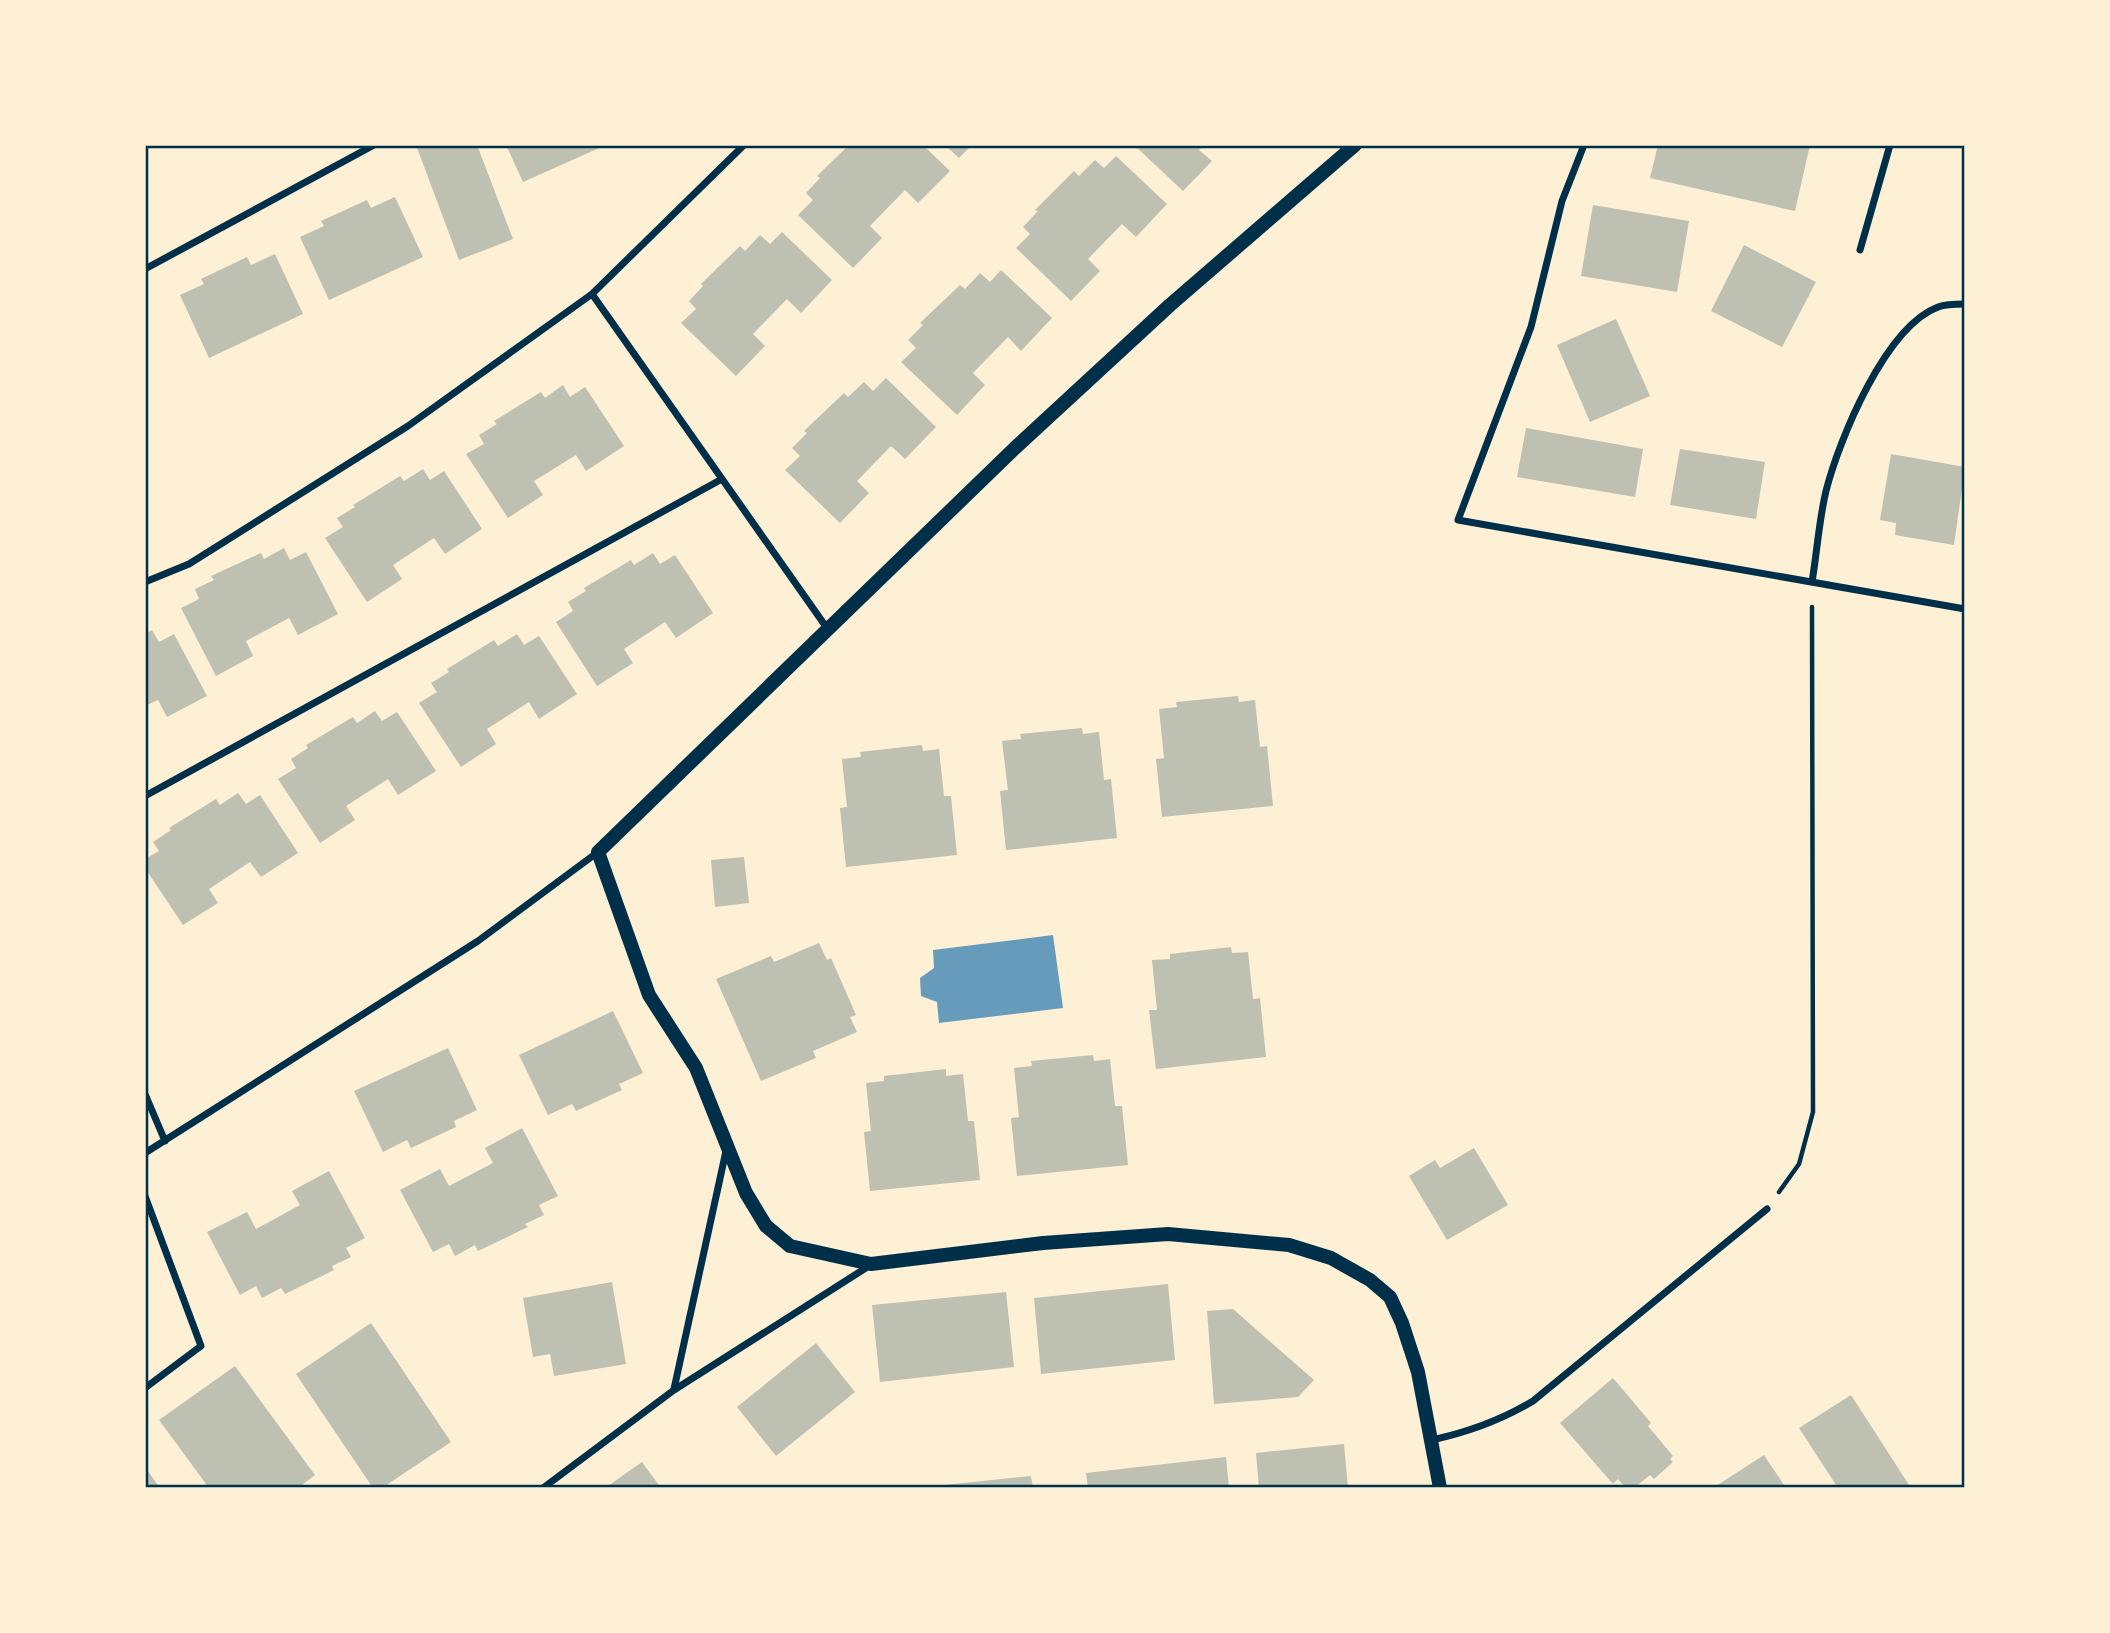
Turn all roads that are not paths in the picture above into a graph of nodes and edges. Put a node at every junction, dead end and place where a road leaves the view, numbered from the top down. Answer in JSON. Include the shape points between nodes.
{"nodes":[{"id":1,"x":374,"y":145,"type":"edge"},
{"id":2,"x":744,"y":145,"type":"edge"},
{"id":3,"x":1355,"y":145,"type":"edge"},
{"id":4,"x":1584,"y":145,"type":"edge"},
{"id":5,"x":1890,"y":145,"type":"edge"},
{"id":6,"x":1860,"y":250,"type":"dead end"},
{"id":7,"x":145,"y":268,"type":"edge"},
{"id":8,"x":592,"y":294,"type":"junction"},
{"id":9,"x":1965,"y":304,"type":"edge"},
{"id":10,"x":722,"y":479,"type":"junction"},
{"id":11,"x":145,"y":582,"type":"edge"},
{"id":12,"x":1812,"y":582,"type":"junction"},
{"id":13,"x":1965,"y":609,"type":"edge"},
{"id":14,"x":829,"y":631,"type":"junction"},
{"id":15,"x":145,"y":796,"type":"edge"},
{"id":16,"x":598,"y":852,"type":"junction"},
{"id":17,"x":145,"y":1094,"type":"edge"},
{"id":18,"x":164,"y":1141,"type":"junction"},
{"id":19,"x":727,"y":1147,"type":"junction"},
{"id":20,"x":145,"y":1153,"type":"edge"},
{"id":21,"x":145,"y":1196,"type":"edge"},
{"id":22,"x":1767,"y":1209,"type":"road end"},
{"id":23,"x":871,"y":1264,"type":"junction"},
{"id":24,"x":145,"y":1388,"type":"edge"},
{"id":25,"x":674,"y":1390,"type":"junction"},
{"id":26,"x":1432,"y":1440,"type":"junction"},
{"id":27,"x":543,"y":1488,"type":"edge"},
{"id":28,"x":1440,"y":1488,"type":"edge"}],
"edges":[{"from":1,"to":7,"type":"street"},
{"from":2,"to":8,"type":"street"},
{"from":3,"to":14,"type":"main road","via":[[1016,447]]},
{"from":4,"to":12,"type":"street","via":[[1562,201],[1531,327],[1458,520]]},
{"from":5,"to":6,"type":"street"},
{"from":8,"to":10,"type":"street"},
{"from":8,"to":11,"type":"street","via":[[408,426],[189,564]]},
{"from":9,"to":12,"type":"street","via":[[1938,307],[1918,320],[1890,349],[1862,396],[1826,492]]},
{"from":10,"to":14,"type":"street"},
{"from":10,"to":15,"type":"street"},
{"from":12,"to":13,"type":"street"},
{"from":14,"to":16,"type":"main road"},
{"from":16,"to":18,"type":"street","via":[[478,941]]},
{"from":16,"to":19,"type":"main road","via":[[649,995],[695,1068]]},
{"from":17,"to":18,"type":"street"},
{"from":18,"to":20,"type":"street"},
{"from":19,"to":23,"type":"main road","via":[[766,1226],[790,1245]]},
{"from":19,"to":25,"type":"street"},
{"from":21,"to":24,"type":"street","via":[[201,1346]]},
{"from":22,"to":26,"type":"street","via":[[1533,1401],[1504,1419]]},
{"from":23,"to":25,"type":"street"},
{"from":23,"to":26,"type":"main road","via":[[1168,1234],[1289,1245],[1321,1254],[1370,1280],[1390,1297],[1418,1372]]},
{"from":25,"to":27,"type":"street"},
{"from":26,"to":28,"type":"main road"}]}
